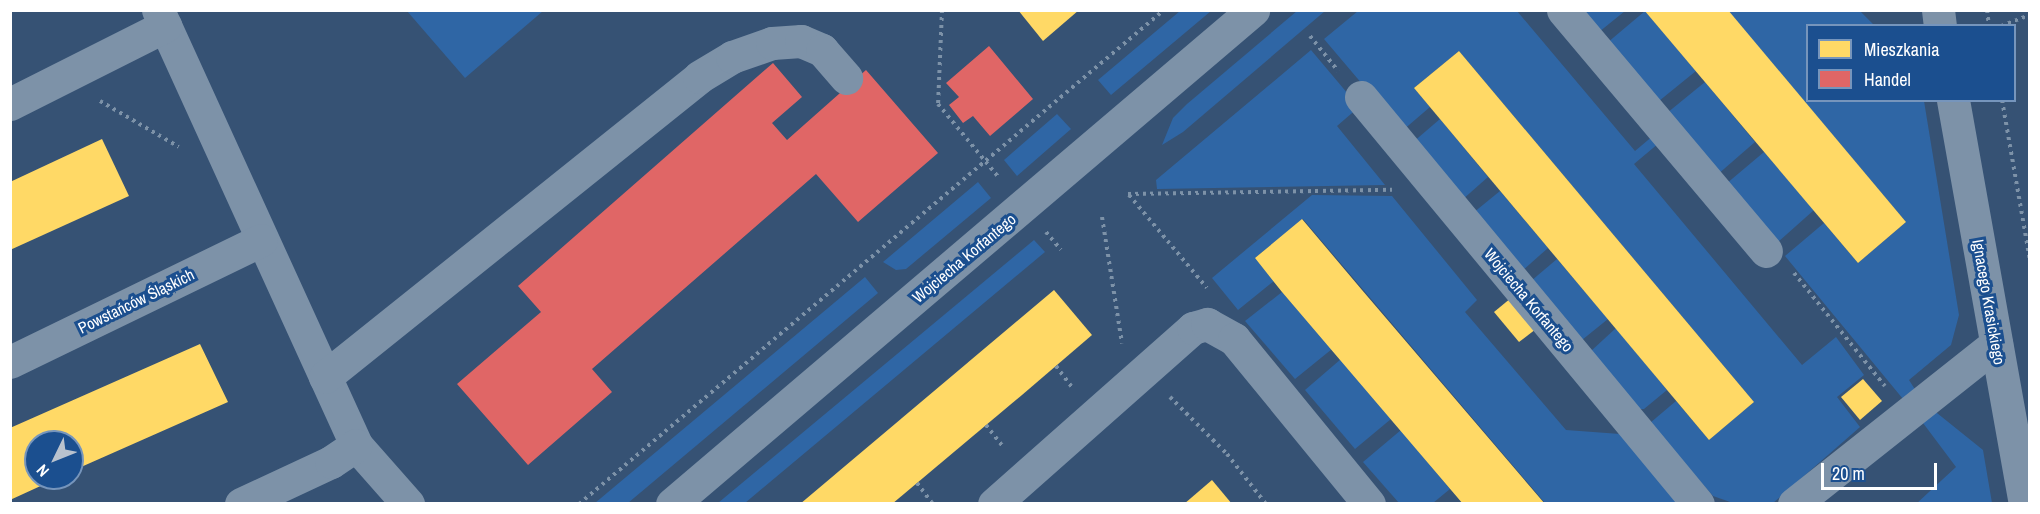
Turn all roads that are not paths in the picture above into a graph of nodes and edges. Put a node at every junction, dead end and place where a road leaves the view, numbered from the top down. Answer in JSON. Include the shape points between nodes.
{"nodes":[{"id":1,"x":1563,"y":10,"type":"edge"},
{"id":2,"x":1250,"y":12,"type":"edge"},
{"id":3,"x":162,"y":18,"type":"edge"},
{"id":4,"x":846,"y":78,"type":"dead end"},
{"id":5,"x":1352,"y":86,"type":"road end"},
{"id":6,"x":1953,"y":102,"type":"edge"},
{"id":7,"x":10,"y":104,"type":"edge"},
{"id":8,"x":261,"y":240,"type":"junction"},
{"id":9,"x":1766,"y":251,"type":"road end"},
{"id":10,"x":1996,"y":344,"type":"junction"},
{"id":11,"x":10,"y":362,"type":"edge"},
{"id":12,"x":325,"y":377,"type":"junction"},
{"id":13,"x":356,"y":445,"type":"junction"},
{"id":14,"x":241,"y":504,"type":"edge"},
{"id":15,"x":408,"y":504,"type":"edge"},
{"id":16,"x":672,"y":504,"type":"edge"},
{"id":17,"x":994,"y":504,"type":"edge"},
{"id":18,"x":1369,"y":504,"type":"edge"},
{"id":19,"x":1698,"y":504,"type":"edge"},
{"id":20,"x":1794,"y":504,"type":"edge"},
{"id":21,"x":2025,"y":504,"type":"edge"}],
"edges":[{"from":1,"to":9,"type":"street"},
{"from":2,"to":16,"type":"street","name":"Wojciecha Korfantego"},
{"from":3,"to":7,"type":"street"},
{"from":3,"to":8,"type":"street"},
{"from":4,"to":12,"type":"street","via":[[822,50],[801,42],[772,43],[732,57],[699,77]]},
{"from":5,"to":19,"type":"street","name":"Wojciecha Korfantego"},
{"from":6,"to":10,"type":"street","name":"Ignacego Krasickiego"},
{"from":8,"to":11,"type":"street","name":"Powstańców Śląskich"},
{"from":8,"to":12,"type":"street"},
{"from":10,"to":20,"type":"street"},
{"from":10,"to":21,"type":"street","name":"Ignacego Krasickiego"},
{"from":12,"to":13,"type":"street"},
{"from":13,"to":14,"type":"street","via":[[331,462]]},
{"from":13,"to":15,"type":"street"},
{"from":17,"to":18,"type":"street","via":[[1134,359],[1207,324],[1234,339]]}]}
